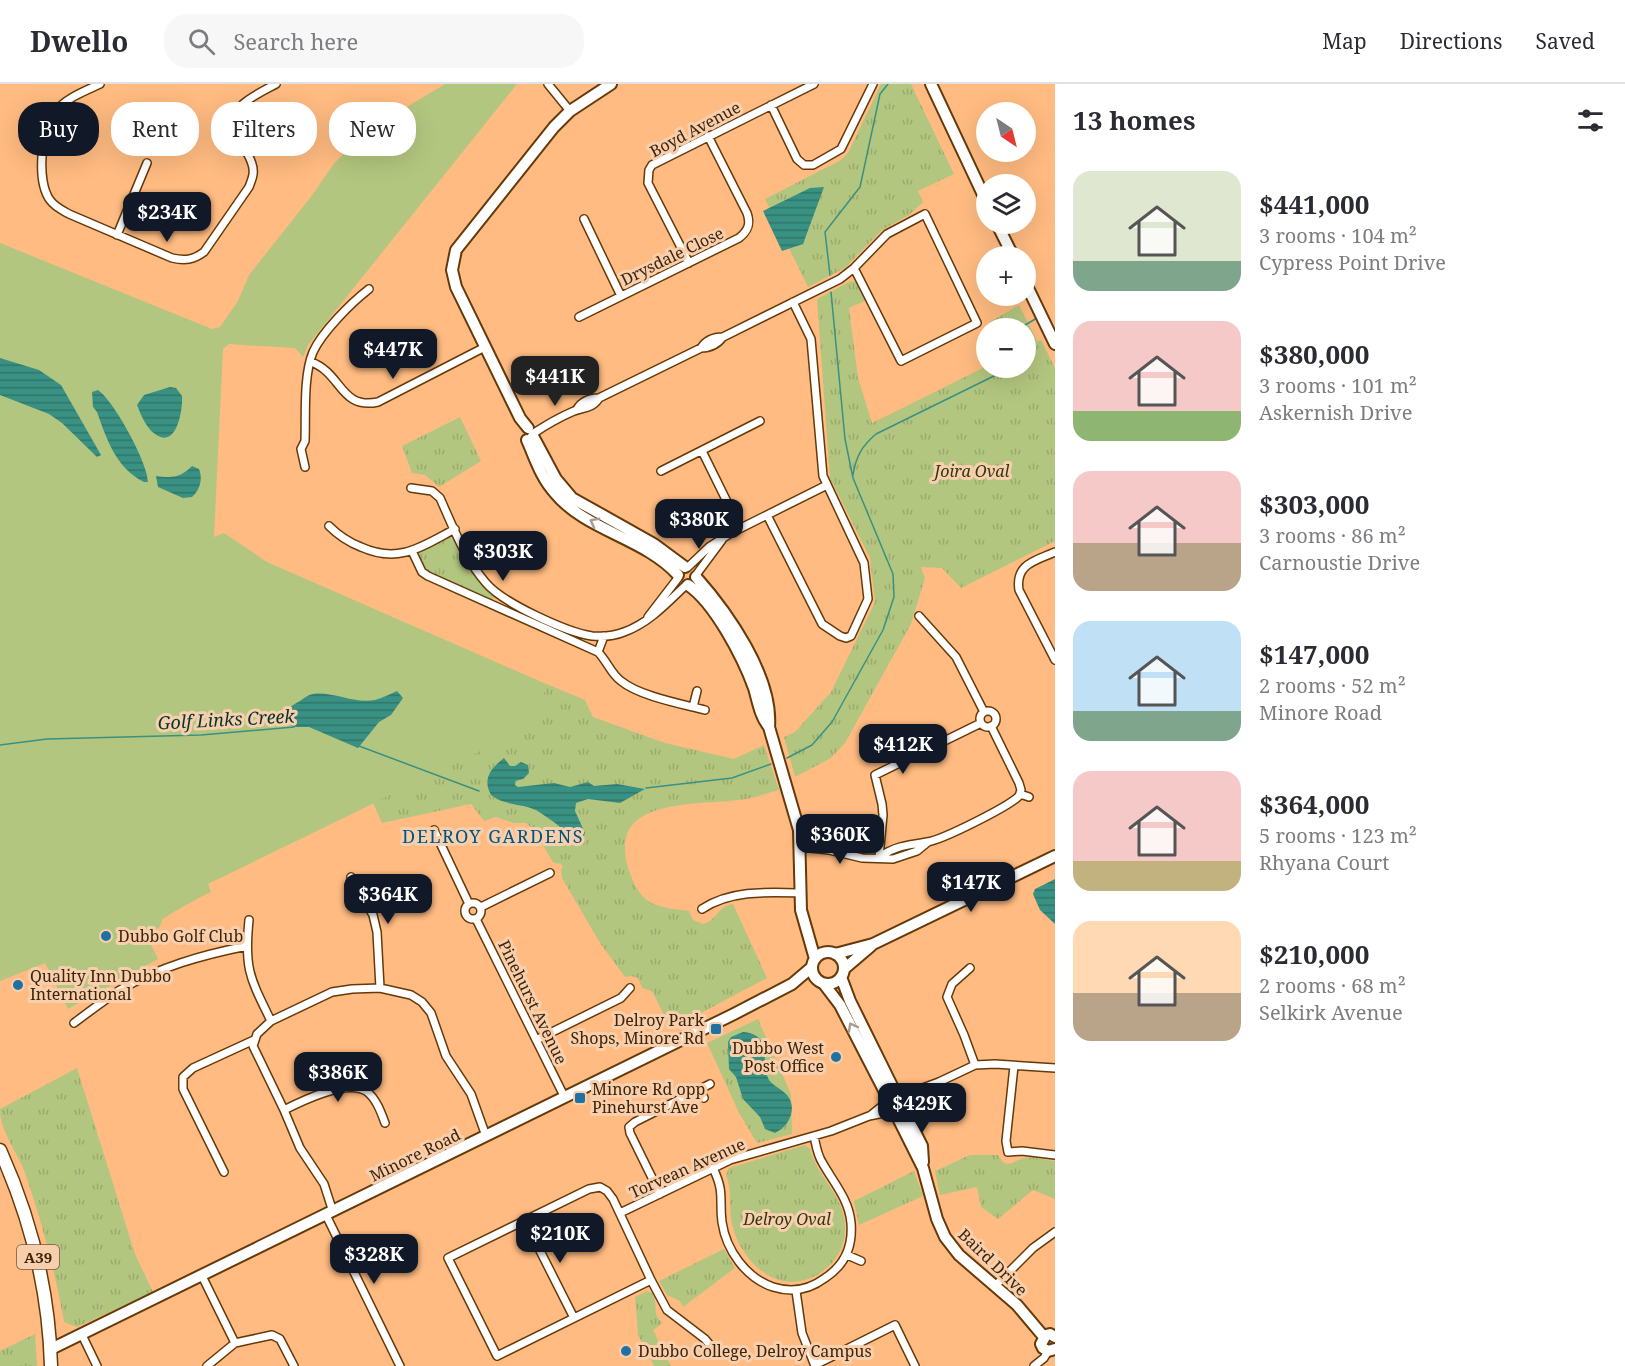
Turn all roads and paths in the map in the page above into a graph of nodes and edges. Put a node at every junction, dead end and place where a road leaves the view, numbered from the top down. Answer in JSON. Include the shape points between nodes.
{"nodes":[{"id":1,"x":100,"y":84,"type":"edge"},
{"id":2,"x":276,"y":84,"type":"edge"},
{"id":3,"x":548,"y":84,"type":"edge"},
{"id":4,"x":611,"y":84,"type":"edge"},
{"id":5,"x":814,"y":84,"type":"edge"},
{"id":6,"x":873,"y":84,"type":"edge"},
{"id":7,"x":931,"y":84,"type":"edge"},
{"id":8,"x":771,"y":105,"type":"junction"},
{"id":9,"x":570,"y":111,"type":"junction"},
{"id":10,"x":708,"y":136,"type":"junction"},
{"id":11,"x":147,"y":163,"type":"dead end"},
{"id":12,"x":976,"y":180,"type":"edge"},
{"id":13,"x":584,"y":219,"type":"dead end"},
{"id":14,"x":117,"y":235,"type":"junction"},
{"id":15,"x":689,"y":263,"type":"junction"},
{"id":16,"x":854,"y":268,"type":"junction"},
{"id":17,"x":369,"y":289,"type":"dead end"},
{"id":18,"x":621,"y":296,"type":"junction"},
{"id":19,"x":793,"y":302,"type":"junction"},
{"id":20,"x":1036,"y":305,"type":"edge"},
{"id":21,"x":579,"y":317,"type":"dead end"},
{"id":22,"x":1055,"y":344,"type":"edge"},
{"id":23,"x":485,"y":347,"type":"junction"},
{"id":24,"x":311,"y":362,"type":"junction"},
{"id":25,"x":760,"y":421,"type":"dead end"},
{"id":26,"x":529,"y":433,"type":"junction"},
{"id":27,"x":702,"y":451,"type":"junction"},
{"id":28,"x":305,"y":467,"type":"dead end"},
{"id":29,"x":661,"y":471,"type":"dead end"},
{"id":30,"x":826,"y":485,"type":"junction"},
{"id":31,"x":411,"y":488,"type":"dead end"},
{"id":32,"x":766,"y":515,"type":"junction"},
{"id":33,"x":329,"y":526,"type":"dead end"},
{"id":34,"x":740,"y":528,"type":"junction"},
{"id":35,"x":454,"y":529,"type":"junction"},
{"id":36,"x":723,"y":538,"type":"junction"},
{"id":37,"x":412,"y":551,"type":"junction"},
{"id":38,"x":1055,"y":552,"type":"edge"},
{"id":39,"x":687,"y":576,"type":"junction"},
{"id":40,"x":919,"y":616,"type":"dead end"},
{"id":41,"x":604,"y":636,"type":"junction"},
{"id":42,"x":597,"y":652,"type":"junction"},
{"id":43,"x":1055,"y":660,"type":"edge"},
{"id":44,"x":697,"y":691,"type":"dead end"},
{"id":45,"x":693,"y":707,"type":"junction"},
{"id":46,"x":705,"y":710,"type":"dead end"},
{"id":47,"x":984,"y":712,"type":"junction"},
{"id":48,"x":981,"y":723,"type":"junction"},
{"id":49,"x":991,"y":726,"type":"junction"},
{"id":50,"x":1020,"y":794,"type":"junction"},
{"id":51,"x":1029,"y":797,"type":"dead end"},
{"id":52,"x":434,"y":830,"type":"dead end"},
{"id":53,"x":801,"y":847,"type":"junction"},
{"id":54,"x":1055,"y":856,"type":"edge"},
{"id":55,"x":879,"y":857,"type":"junction"},
{"id":56,"x":550,"y":873,"type":"dead end"},
{"id":57,"x":351,"y":877,"type":"dead end"},
{"id":58,"x":800,"y":893,"type":"junction"},
{"id":59,"x":469,"y":904,"type":"junction"},
{"id":60,"x":481,"y":907,"type":"junction"},
{"id":61,"x":702,"y":909,"type":"dead end"},
{"id":62,"x":477,"y":919,"type":"junction"},
{"id":63,"x":249,"y":920,"type":"dead end"},
{"id":64,"x":807,"y":928,"type":"junction"},
{"id":65,"x":873,"y":944,"type":"junction"},
{"id":66,"x":247,"y":946,"type":"junction"},
{"id":67,"x":831,"y":953,"type":"junction"},
{"id":68,"x":813,"y":963,"type":"junction"},
{"id":69,"x":970,"y":968,"type":"dead end"},
{"id":70,"x":843,"y":973,"type":"junction"},
{"id":71,"x":821,"y":982,"type":"junction"},
{"id":72,"x":792,"y":984,"type":"junction"},
{"id":73,"x":380,"y":988,"type":"junction"},
{"id":74,"x":630,"y":988,"type":"dead end"},
{"id":75,"x":271,"y":1021,"type":"junction"},
{"id":76,"x":74,"y":1023,"type":"dead end"},
{"id":77,"x":254,"y":1040,"type":"junction"},
{"id":78,"x":536,"y":1040,"type":"junction"},
{"id":79,"x":975,"y":1065,"type":"junction"},
{"id":80,"x":1014,"y":1066,"type":"junction"},
{"id":81,"x":1055,"y":1068,"type":"edge"},
{"id":82,"x":710,"y":1084,"type":"dead end"},
{"id":83,"x":699,"y":1089,"type":"junction"},
{"id":84,"x":565,"y":1098,"type":"junction"},
{"id":85,"x":704,"y":1098,"type":"dead end"},
{"id":86,"x":896,"y":1104,"type":"junction"},
{"id":87,"x":284,"y":1110,"type":"junction"},
{"id":88,"x":385,"y":1123,"type":"dead end"},
{"id":89,"x":486,"y":1136,"type":"junction"},
{"id":90,"x":814,"y":1136,"type":"junction"},
{"id":91,"x":0,"y":1150,"type":"edge"},
{"id":92,"x":1055,"y":1155,"type":"edge"},
{"id":93,"x":713,"y":1168,"type":"junction"},
{"id":94,"x":224,"y":1172,"type":"dead end"},
{"id":95,"x":660,"y":1194,"type":"junction"},
{"id":96,"x":330,"y":1213,"type":"junction"},
{"id":97,"x":620,"y":1213,"type":"junction"},
{"id":98,"x":525,"y":1221,"type":"junction"},
{"id":99,"x":1055,"y":1232,"type":"edge"},
{"id":100,"x":847,"y":1255,"type":"junction"},
{"id":101,"x":861,"y":1261,"type":"dead end"},
{"id":102,"x":202,"y":1276,"type":"junction"},
{"id":103,"x":651,"y":1280,"type":"junction"},
{"id":104,"x":996,"y":1285,"type":"junction"},
{"id":105,"x":796,"y":1291,"type":"junction"},
{"id":106,"x":573,"y":1318,"type":"junction"},
{"id":107,"x":82,"y":1335,"type":"junction"},
{"id":108,"x":1049,"y":1337,"type":"edge"},
{"id":109,"x":236,"y":1343,"type":"junction"},
{"id":110,"x":51,"y":1349,"type":"junction"},
{"id":111,"x":1053,"y":1351,"type":"edge"},
{"id":112,"x":718,"y":1355,"type":"dead end"},
{"id":113,"x":51,"y":1366,"type":"edge"},
{"id":114,"x":97,"y":1366,"type":"edge"},
{"id":115,"x":207,"y":1366,"type":"edge"},
{"id":116,"x":294,"y":1366,"type":"edge"},
{"id":117,"x":400,"y":1366,"type":"edge"},
{"id":118,"x":815,"y":1366,"type":"edge"},
{"id":119,"x":915,"y":1366,"type":"edge"},
{"id":120,"x":1034,"y":1366,"type":"edge"}],
"edges":[{"from":1,"to":14,"type":"street","via":[[68,101],[49,120],[42,177],[50,200],[59,208]]},
{"from":2,"to":14,"type":"street","via":[[243,104],[236,114],[237,138],[253,165],[254,176],[204,252],[185,261]]},
{"from":3,"to":9,"type":"street"},
{"from":4,"to":9,"type":"street"},
{"from":5,"to":8,"type":"street","name":"Boyd Avenue"},
{"from":6,"to":8,"type":"street","via":[[841,149],[813,165],[804,165],[797,159]]},
{"from":7,"to":12,"type":"street"},
{"from":8,"to":10,"type":"street","name":"Boyd Avenue"},
{"from":9,"to":23,"type":"street","via":[[456,250],[452,270],[456,287]]},
{"from":10,"to":15,"type":"street","name":"Drysdale Close","via":[[749,223],[739,238]]},
{"from":10,"to":15,"type":"street","name":"Boyd Avenue","via":[[657,161],[647,177]]},
{"from":11,"to":14,"type":"street"},
{"from":13,"to":18,"type":"street"},
{"from":15,"to":18,"type":"street","name":"Drysdale Close"},
{"from":16,"to":16,"type":"street","via":[[901,361],[977,323],[925,214],[887,234]]},
{"from":16,"to":19,"type":"street"},
{"from":17,"to":24,"type":"street","via":[[319,342]]},
{"from":18,"to":21,"type":"street","name":"Drysdale Close"},
{"from":19,"to":26,"type":"street","via":[[723,337],[719,343],[599,398],[584,410]]},
{"from":19,"to":30,"type":"street","via":[[811,339],[821,466]]},
{"from":20,"to":22,"type":"street"},
{"from":23,"to":24,"type":"street","via":[[368,404],[350,398],[327,371]]},
{"from":23,"to":26,"type":"street"},
{"from":24,"to":28,"type":"street","via":[[305,441],[300,449]]},
{"from":25,"to":27,"type":"street"},
{"from":26,"to":39,"type":"street","via":[[543,477],[560,499]]},
{"from":27,"to":29,"type":"street"},
{"from":27,"to":34,"type":"street"},
{"from":30,"to":32,"type":"street"},
{"from":30,"to":32,"type":"street","via":[[865,570],[866,605],[849,637],[840,636],[822,624]]},
{"from":31,"to":35,"type":"street","via":[[432,491],[440,498]]},
{"from":32,"to":34,"type":"street"},
{"from":33,"to":37,"type":"street","via":[[344,540],[371,552],[398,555]]},
{"from":34,"to":36,"type":"street"},
{"from":35,"to":37,"type":"street"},
{"from":35,"to":41,"type":"street","via":[[479,575],[500,596],[578,633]]},
{"from":36,"to":39,"type":"street"},
{"from":36,"to":39,"type":"street","via":[[709,547]]},
{"from":37,"to":42,"type":"street","via":[[428,576]]},
{"from":38,"to":43,"type":"street","via":[[1026,566],[1018,581]]},
{"from":39,"to":41,"type":"street","via":[[658,612],[625,632]]},
{"from":39,"to":53,"type":"street","via":[[740,655],[763,719],[770,727]]},
{"from":40,"to":47,"type":"street","via":[[956,657]]},
{"from":41,"to":42,"type":"street"},
{"from":42,"to":45,"type":"street","via":[[628,686]]},
{"from":44,"to":45,"type":"street"},
{"from":45,"to":46,"type":"street"},
{"from":47,"to":48,"type":"street"},
{"from":47,"to":49,"type":"street","via":[[995,716]]},
{"from":48,"to":49,"type":"street"},
{"from":48,"to":55,"type":"street","via":[[875,775],[883,815]]},
{"from":49,"to":50,"type":"street","via":[[1019,783]]},
{"from":50,"to":51,"type":"street"},
{"from":50,"to":55,"type":"street","via":[[951,833],[891,849]]},
{"from":52,"to":59,"type":"street"},
{"from":53,"to":55,"type":"street","via":[[862,858]]},
{"from":53,"to":58,"type":"street"},
{"from":54,"to":65,"type":"street"},
{"from":56,"to":60,"type":"street"},
{"from":57,"to":73,"type":"street","via":[[373,915]]},
{"from":58,"to":61,"type":"street","via":[[759,892],[715,901]]},
{"from":58,"to":64,"type":"street"},
{"from":59,"to":60,"type":"street"},
{"from":59,"to":62,"type":"street","via":[[466,915]]},
{"from":60,"to":62,"type":"street"},
{"from":62,"to":78,"type":"street","name":"Pinehurst Avenue"},
{"from":63,"to":66,"type":"street"},
{"from":64,"to":67,"type":"street"},
{"from":64,"to":68,"type":"street"},
{"from":65,"to":67,"type":"street"},
{"from":65,"to":70,"type":"street"},
{"from":66,"to":75,"type":"street","via":[[251,980]]},
{"from":66,"to":76,"type":"street","via":[[186,960],[151,974]]},
{"from":67,"to":68,"type":"street"},
{"from":67,"to":70,"type":"street","via":[[842,960]]},
{"from":68,"to":71,"type":"street","via":[[815,977]]},
{"from":68,"to":72,"type":"street","name":"Minore Road"},
{"from":69,"to":79,"type":"street","via":[[951,984],[947,997]]},
{"from":70,"to":71,"type":"street","via":[[834,983]]},
{"from":70,"to":86,"type":"street","name":"Baird Drive","via":[[850,1001]]},
{"from":71,"to":72,"type":"street","name":"Minore Road"},
{"from":86,"to":71,"type":"street","name":"Baird Drive","one_way":true,"via":[[840,1005]]},
{"from":72,"to":84,"type":"street","name":"Minore Road"},
{"from":73,"to":75,"type":"street","via":[[332,993]]},
{"from":73,"to":89,"type":"street","via":[[411,995],[431,1012],[446,1056],[471,1094]]},
{"from":74,"to":78,"type":"street","via":[[621,998]]},
{"from":75,"to":77,"type":"street"},
{"from":77,"to":87,"type":"street","via":[[253,1046]]},
{"from":77,"to":94,"type":"street","via":[[193,1068],[183,1077],[183,1089]]},
{"from":78,"to":84,"type":"street","name":"Pinehurst Avenue"},
{"from":79,"to":80,"type":"street"},
{"from":79,"to":86,"type":"street","name":"Torvean Avenue"},
{"from":80,"to":81,"type":"street"},
{"from":80,"to":92,"type":"street","via":[[1008,1152]]},
{"from":82,"to":83,"type":"street"},
{"from":83,"to":85,"type":"street"},
{"from":83,"to":95,"type":"street","via":[[629,1127]]},
{"from":84,"to":89,"type":"street","name":"Minore Road"},
{"from":86,"to":90,"type":"street","name":"Torvean Avenue"},
{"from":86,"to":104,"type":"street","name":"Baird Drive","via":[[922,1146],[923,1168],[945,1237],[959,1255]]},
{"from":87,"to":88,"type":"street","via":[[327,1091],[358,1088],[373,1098]]},
{"from":87,"to":96,"type":"street","via":[[300,1148],[324,1184]]},
{"from":89,"to":96,"type":"street","name":"Minore Road"},
{"from":90,"to":93,"type":"street","name":"Torvean Avenue","via":[[744,1155]]},
{"from":90,"to":100,"type":"street","via":[[819,1156],[850,1214]]},
{"from":91,"to":110,"type":"highway","number":"A39","via":[[37,1254]]},
{"from":93,"to":95,"type":"street","name":"Torvean Avenue"},
{"from":93,"to":105,"type":"street","via":[[722,1192],[723,1228],[739,1261],[762,1282]]},
{"from":95,"to":97,"type":"street","name":"Torvean Avenue"},
{"from":96,"to":102,"type":"street","name":"Minore Road"},
{"from":96,"to":117,"type":"street"},
{"from":97,"to":98,"type":"street","via":[[607,1191],[595,1188]]},
{"from":97,"to":103,"type":"street"},
{"from":98,"to":106,"type":"street"},
{"from":98,"to":106,"type":"street","via":[[448,1258],[487,1337],[497,1356]]},
{"from":99,"to":104,"type":"street"},
{"from":100,"to":101,"type":"street"},
{"from":100,"to":105,"type":"street","via":[[824,1280]]},
{"from":102,"to":107,"type":"street","name":"Minore Road"},
{"from":102,"to":109,"type":"street"},
{"from":103,"to":106,"type":"street"},
{"from":103,"to":112,"type":"street","via":[[667,1310],[705,1339]]},
{"from":104,"to":108,"type":"street","name":"Baird Drive"},
{"from":105,"to":118,"type":"street","via":[[802,1333]]},
{"from":107,"to":110,"type":"street","name":"Minore Road"},
{"from":107,"to":114,"type":"street"},
{"from":108,"to":111,"type":"street","via":[[1042,1346]]},
{"from":109,"to":115,"type":"street"},
{"from":109,"to":116,"type":"street","via":[[275,1335]]},
{"from":110,"to":113,"type":"highway","number":"A39"},
{"from":111,"to":120,"type":"street"},
{"from":118,"to":119,"type":"street","via":[[895,1325]]}]}
